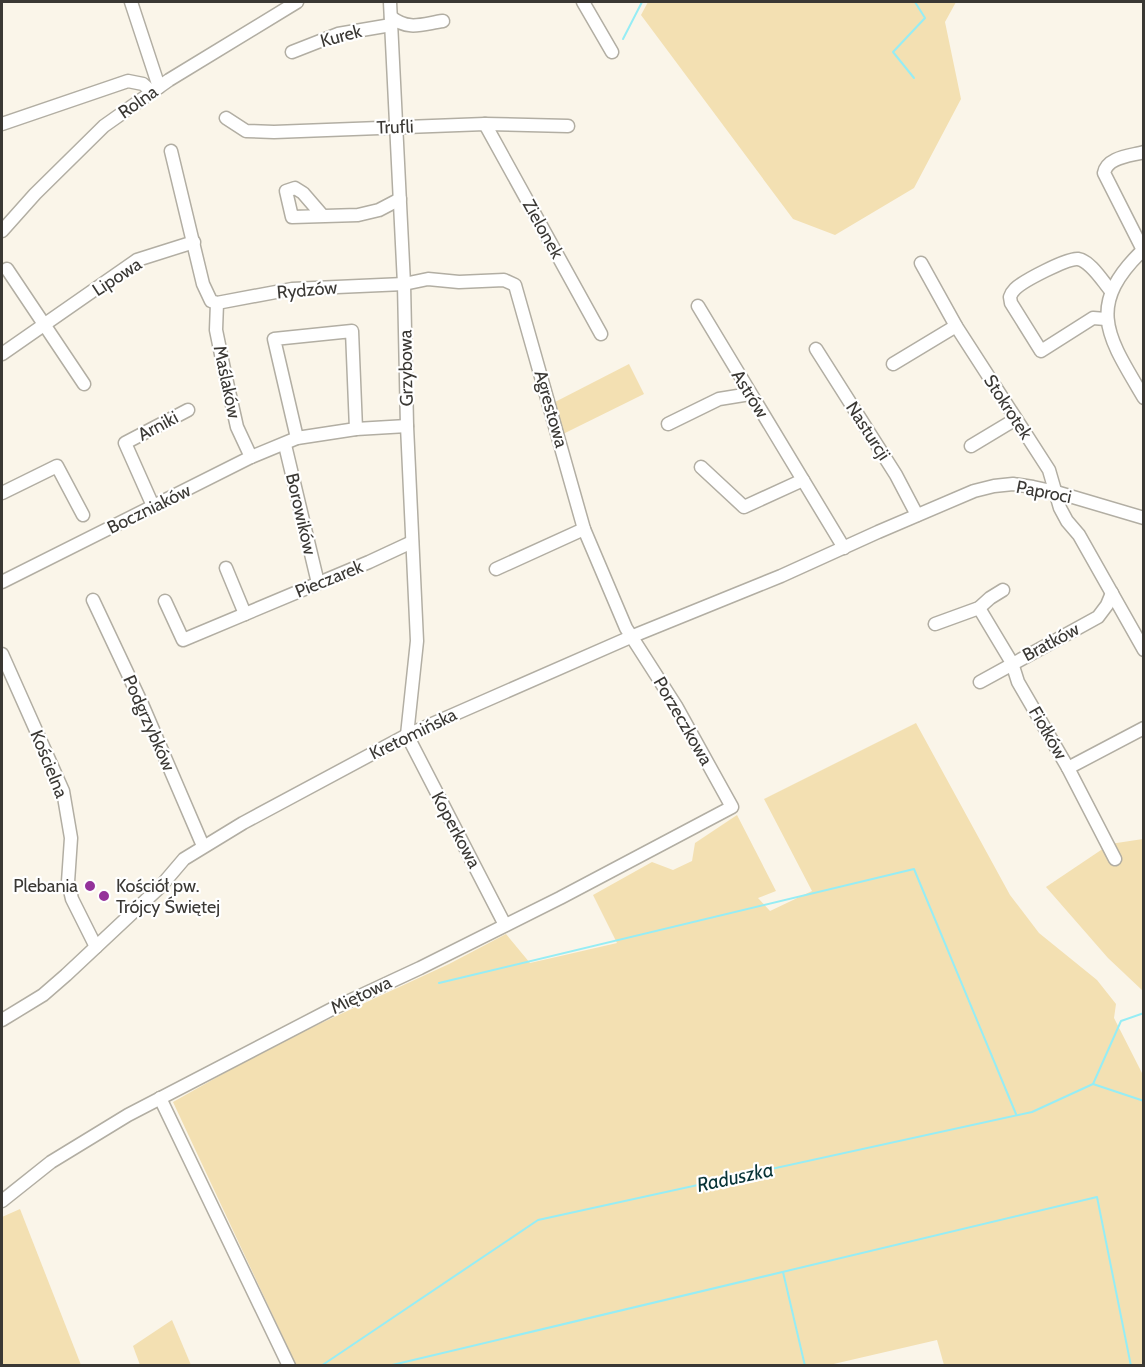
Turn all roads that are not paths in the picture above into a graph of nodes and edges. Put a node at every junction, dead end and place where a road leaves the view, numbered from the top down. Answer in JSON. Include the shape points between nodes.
{"nodes":[{"id":1,"x":131,"y":2,"type":"edge"},
{"id":2,"x":297,"y":2,"type":"edge"},
{"id":3,"x":390,"y":2,"type":"edge"},
{"id":4,"x":583,"y":2,"type":"edge"},
{"id":5,"x":391,"y":21,"type":"junction"},
{"id":6,"x":443,"y":21,"type":"dead end"},
{"id":7,"x":410,"y":27,"type":"junction"},
{"id":8,"x":392,"y":40,"type":"junction"},
{"id":9,"x":292,"y":52,"type":"dead end"},
{"id":10,"x":612,"y":52,"type":"dead end"},
{"id":11,"x":155,"y":90,"type":"junction"},
{"id":12,"x":226,"y":118,"type":"dead end"},
{"id":13,"x":2,"y":124,"type":"edge"},
{"id":14,"x":485,"y":124,"type":"junction"},
{"id":15,"x":568,"y":126,"type":"dead end"},
{"id":16,"x":397,"y":127,"type":"junction"},
{"id":17,"x":171,"y":151,"type":"dead end"},
{"id":18,"x":1143,"y":152,"type":"edge"},
{"id":19,"x":400,"y":199,"type":"junction"},
{"id":20,"x":322,"y":215,"type":"dead end"},
{"id":21,"x":2,"y":231,"type":"edge"},
{"id":22,"x":194,"y":242,"type":"junction"},
{"id":23,"x":1143,"y":249,"type":"edge"},
{"id":24,"x":921,"y":263,"type":"dead end"},
{"id":25,"x":7,"y":269,"type":"dead end"},
{"id":26,"x":404,"y":284,"type":"junction"},
{"id":27,"x":1111,"y":291,"type":"junction"},
{"id":28,"x":214,"y":302,"type":"junction"},
{"id":29,"x":698,"y":306,"type":"dead end"},
{"id":30,"x":1106,"y":319,"type":"junction"},
{"id":31,"x":46,"y":324,"type":"junction"},
{"id":32,"x":956,"y":326,"type":"junction"},
{"id":33,"x":601,"y":334,"type":"dead end"},
{"id":34,"x":816,"y":349,"type":"dead end"},
{"id":35,"x":2,"y":354,"type":"edge"},
{"id":36,"x":893,"y":364,"type":"dead end"},
{"id":37,"x":84,"y":384,"type":"dead end"},
{"id":38,"x":750,"y":394,"type":"junction"},
{"id":39,"x":1143,"y":398,"type":"edge"},
{"id":40,"x":188,"y":410,"type":"dead end"},
{"id":41,"x":1016,"y":419,"type":"junction"},
{"id":42,"x":668,"y":424,"type":"dead end"},
{"id":43,"x":407,"y":426,"type":"junction"},
{"id":44,"x":356,"y":429,"type":"junction"},
{"id":45,"x":297,"y":438,"type":"junction"},
{"id":46,"x":285,"y":445,"type":"junction"},
{"id":47,"x":970,"y":446,"type":"dead end"},
{"id":48,"x":251,"y":457,"type":"junction"},
{"id":49,"x":701,"y":467,"type":"dead end"},
{"id":50,"x":803,"y":480,"type":"junction"},
{"id":51,"x":1056,"y":492,"type":"junction"},
{"id":52,"x":2,"y":493,"type":"edge"},
{"id":53,"x":153,"y":506,"type":"junction"},
{"id":54,"x":83,"y":515,"type":"dead end"},
{"id":55,"x":918,"y":515,"type":"junction"},
{"id":56,"x":1143,"y":518,"type":"edge"},
{"id":57,"x":584,"y":529,"type":"junction"},
{"id":58,"x":878,"y":532,"type":"joint"},
{"id":59,"x":412,"y":542,"type":"junction"},
{"id":60,"x":844,"y":548,"type":"junction"},
{"id":61,"x":226,"y":568,"type":"dead end"},
{"id":62,"x":496,"y":569,"type":"dead end"},
{"id":63,"x":2,"y":582,"type":"edge"},
{"id":64,"x":318,"y":583,"type":"junction"},
{"id":65,"x":1003,"y":590,"type":"dead end"},
{"id":66,"x":1112,"y":593,"type":"junction"},
{"id":67,"x":93,"y":600,"type":"dead end"},
{"id":68,"x":165,"y":601,"type":"dead end"},
{"id":69,"x":979,"y":608,"type":"junction"},
{"id":70,"x":245,"y":614,"type":"junction"},
{"id":71,"x":935,"y":624,"type":"dead end"},
{"id":72,"x":633,"y":636,"type":"junction"},
{"id":73,"x":1143,"y":650,"type":"edge"},
{"id":74,"x":2,"y":654,"type":"edge"},
{"id":75,"x":1012,"y":663,"type":"junction"},
{"id":76,"x":980,"y":682,"type":"dead end"},
{"id":77,"x":1143,"y":728,"type":"edge"},
{"id":78,"x":407,"y":735,"type":"junction"},
{"id":79,"x":1068,"y":768,"type":"junction"},
{"id":80,"x":732,"y":807,"type":"joint"},
{"id":81,"x":203,"y":846,"type":"junction"},
{"id":82,"x":1115,"y":859,"type":"dead end"},
{"id":83,"x":505,"y":925,"type":"junction"},
{"id":84,"x":96,"y":947,"type":"junction"},
{"id":85,"x":2,"y":1020,"type":"edge"},
{"id":86,"x":160,"y":1098,"type":"junction"},
{"id":87,"x":2,"y":1201,"type":"edge"},
{"id":88,"x":289,"y":1365,"type":"edge"}],
"edges":[{"from":1,"to":11,"type":"street"},
{"from":2,"to":11,"type":"street","name":"Rolna"},
{"from":3,"to":5,"type":"street","name":"Grzybowa"},
{"from":4,"to":10,"type":"street"},
{"from":5,"to":7,"type":"street"},
{"from":5,"to":8,"type":"street","name":"Grzybowa"},
{"from":5,"to":9,"type":"street","name":"Kurek","via":[[338,34]]},
{"from":6,"to":7,"type":"street"},
{"from":7,"to":8,"type":"street","via":[[402,29]]},
{"from":8,"to":16,"type":"street","name":"Grzybowa"},
{"from":11,"to":13,"type":"street","via":[[128,81]]},
{"from":11,"to":21,"type":"street","name":"Rolna","via":[[104,126]]},
{"from":12,"to":16,"type":"street","name":"Trufli","via":[[246,131]]},
{"from":14,"to":15,"type":"street","name":"Trufli"},
{"from":14,"to":16,"type":"street","name":"Trufli"},
{"from":14,"to":33,"type":"street","name":"Zielonek"},
{"from":16,"to":19,"type":"street","name":"Grzybowa"},
{"from":17,"to":22,"type":"street","name":"Maślaków"},
{"from":18,"to":23,"type":"street","via":[[1108,163],[1104,173]]},
{"from":19,"to":20,"type":"street","via":[[380,210],[358,215]]},
{"from":19,"to":26,"type":"street","name":"Grzybowa"},
{"from":22,"to":28,"type":"street","name":"Maślaków","via":[[203,284]]},
{"from":22,"to":31,"type":"street","name":"Lipowa","via":[[137,260]]},
{"from":23,"to":27,"type":"street","via":[[1123,270]]},
{"from":24,"to":32,"type":"street","name":"Stokrotek"},
{"from":25,"to":31,"type":"street"},
{"from":26,"to":28,"type":"street","name":"Rydzów","via":[[292,289]]},
{"from":26,"to":43,"type":"street","name":"Grzybowa"},
{"from":26,"to":57,"type":"street","name":"Agrestowa","via":[[428,279],[504,280],[515,285]]},
{"from":27,"to":30,"type":"street"},
{"from":27,"to":30,"type":"street","via":[[1079,259],[1069,260],[1016,288],[1010,297],[1041,351],[1093,318]]},
{"from":28,"to":48,"type":"street","name":"Maślaków","via":[[216,330],[237,427]]},
{"from":29,"to":38,"type":"street","name":"Astrów"},
{"from":30,"to":39,"type":"street","via":[[1112,344]]},
{"from":31,"to":35,"type":"street","name":"Lipowa"},
{"from":31,"to":37,"type":"street"},
{"from":32,"to":36,"type":"street"},
{"from":32,"to":41,"type":"street","name":"Stokrotek"},
{"from":34,"to":55,"type":"street","name":"Nasturcji"},
{"from":38,"to":42,"type":"street","via":[[718,399]]},
{"from":38,"to":50,"type":"street","name":"Astrów"},
{"from":40,"to":53,"type":"street","name":"Arniki","via":[[125,443]]},
{"from":41,"to":47,"type":"street"},
{"from":41,"to":51,"type":"street","name":"Stokrotek","via":[[1049,470]]},
{"from":43,"to":44,"type":"street","name":"Boczniaków"},
{"from":43,"to":59,"type":"street","name":"Grzybowa"},
{"from":44,"to":45,"type":"street","name":"Boczniaków"},
{"from":44,"to":45,"type":"street","via":[[352,331],[274,339]]},
{"from":45,"to":46,"type":"street","name":"Boczniaków"},
{"from":46,"to":48,"type":"street","name":"Boczniaków"},
{"from":46,"to":64,"type":"street","name":"Borowików"},
{"from":48,"to":53,"type":"street","name":"Boczniaków"},
{"from":49,"to":50,"type":"street","via":[[744,507]]},
{"from":50,"to":60,"type":"street","name":"Astrów"},
{"from":51,"to":55,"type":"street","name":"Paproci","via":[[1013,484],[994,486]]},
{"from":51,"to":56,"type":"street","name":"Paproci"},
{"from":51,"to":66,"type":"street","via":[[1066,520],[1080,536]]},
{"from":52,"to":54,"type":"street","via":[[57,466]]},
{"from":53,"to":63,"type":"street","name":"Boczniaków"},
{"from":55,"to":58,"type":"street","name":"Paproci"},
{"from":57,"to":62,"type":"street"},
{"from":57,"to":72,"type":"street","name":"Agrestowa","via":[[626,628]]},
{"from":58,"to":60,"type":"street","name":"Kretomińska"},
{"from":59,"to":64,"type":"street","name":"Pieczarek"},
{"from":59,"to":78,"type":"street","name":"Grzybowa","via":[[417,641]]},
{"from":60,"to":72,"type":"street","name":"Kretomińska"},
{"from":61,"to":70,"type":"street"},
{"from":64,"to":70,"type":"street","name":"Pieczarek"},
{"from":65,"to":69,"type":"street"},
{"from":66,"to":73,"type":"street"},
{"from":66,"to":75,"type":"street","name":"Bratków","via":[[1098,617]]},
{"from":67,"to":81,"type":"street","name":"Podgrzybków"},
{"from":68,"to":70,"type":"street","name":"Pieczarek","via":[[183,640]]},
{"from":69,"to":71,"type":"street"},
{"from":69,"to":75,"type":"street","name":"Fiołków"},
{"from":72,"to":78,"type":"street","name":"Kretomińska"},
{"from":72,"to":80,"type":"street","name":"Porzeczkowa"},
{"from":74,"to":84,"type":"street","name":"Kościelna","via":[[63,791],[71,838],[68,882],[72,899]]},
{"from":75,"to":76,"type":"street","name":"Bratków"},
{"from":75,"to":79,"type":"street","name":"Fiołków","via":[[1018,682]]},
{"from":77,"to":79,"type":"street"},
{"from":78,"to":81,"type":"street","name":"Kretomińska"},
{"from":78,"to":83,"type":"street","name":"Koperkowa"},
{"from":79,"to":82,"type":"street","name":"Fiołków"},
{"from":80,"to":83,"type":"street","name":"Miętowa"},
{"from":81,"to":84,"type":"street","name":"Kretomińska","via":[[183,859],[161,886]]},
{"from":83,"to":86,"type":"street","name":"Miętowa"},
{"from":84,"to":85,"type":"street","name":"Kretomińska","via":[[45,993]]},
{"from":86,"to":87,"type":"street","name":"Miętowa","via":[[51,1162]]},
{"from":86,"to":88,"type":"street"}]}
